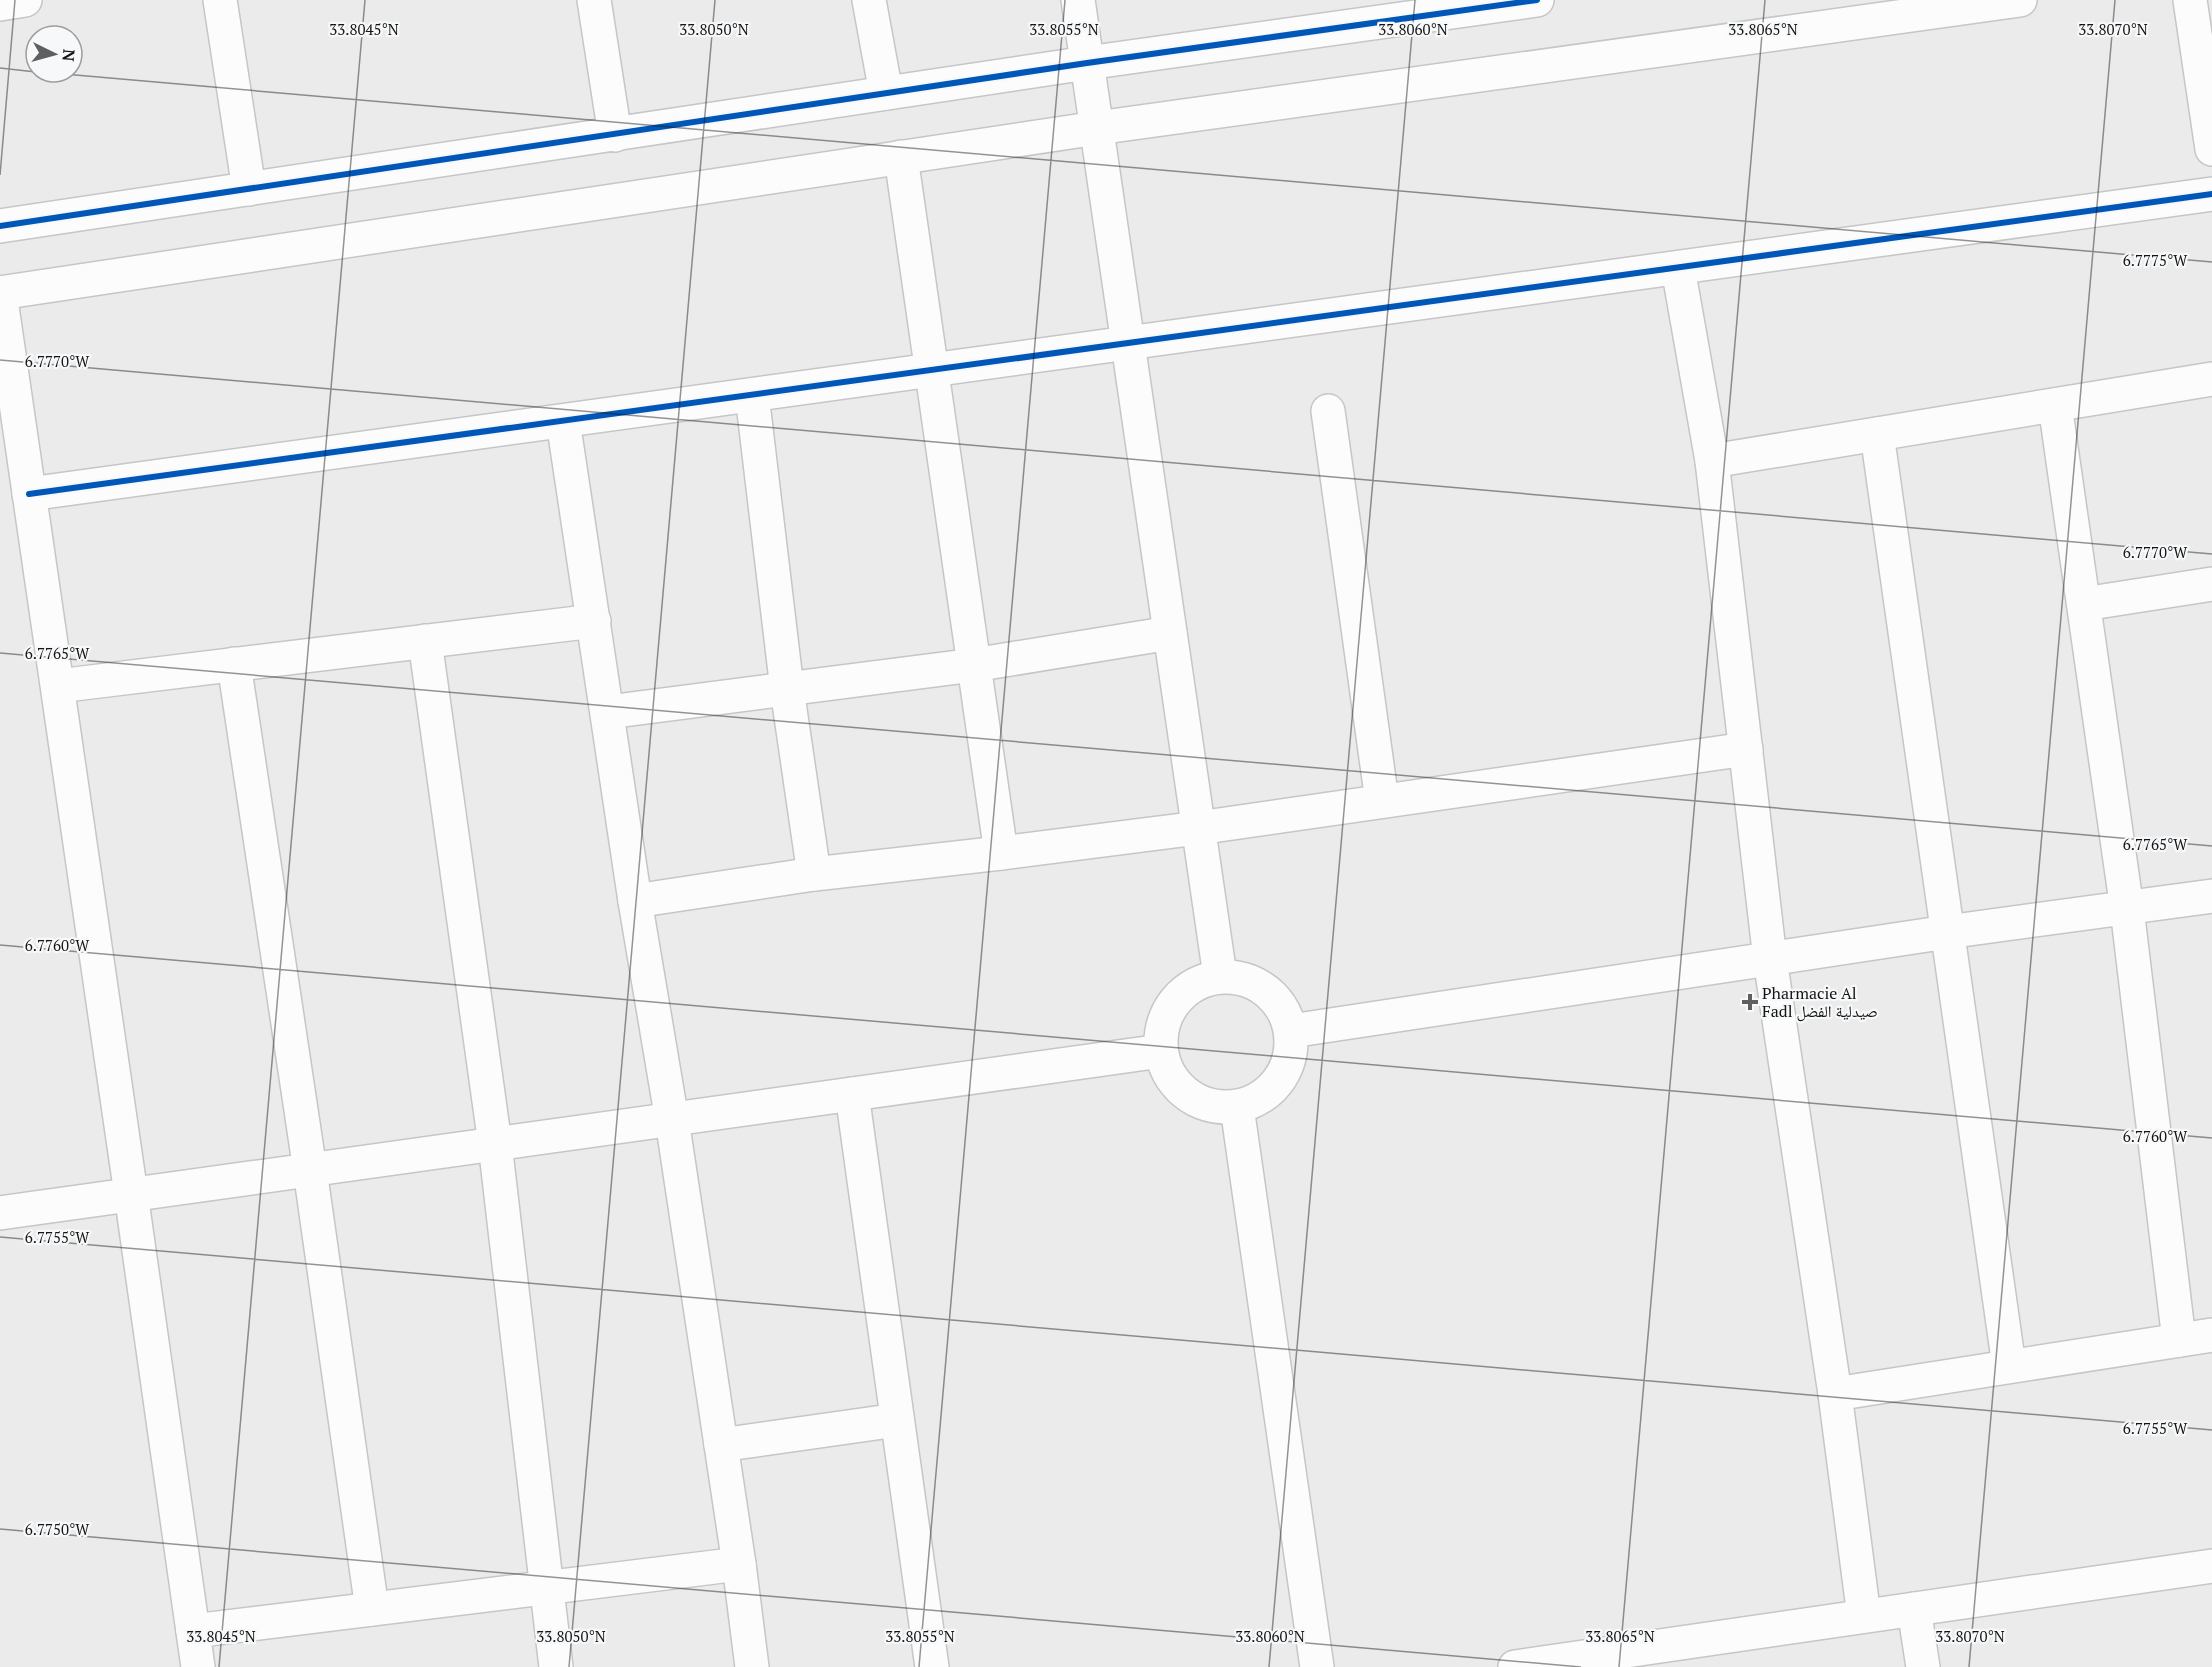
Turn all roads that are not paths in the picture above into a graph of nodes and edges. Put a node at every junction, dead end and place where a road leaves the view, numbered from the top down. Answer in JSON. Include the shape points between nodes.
{"nodes":[{"id":1,"x":25,"y":0,"type":"edge"},
{"id":2,"x":220,"y":0,"type":"edge"},
{"id":3,"x":594,"y":0,"type":"edge"},
{"id":4,"x":869,"y":0,"type":"edge"},
{"id":5,"x":1078,"y":0,"type":"edge"},
{"id":6,"x":1537,"y":0,"type":"edge"},
{"id":7,"x":2020,"y":0,"type":"edge"},
{"id":8,"x":2190,"y":0,"type":"edge"},
{"id":9,"x":0,"y":4,"type":"edge"},
{"id":10,"x":1087,"y":63,"type":"junction"},
{"id":11,"x":886,"y":93,"type":"junction"},
{"id":12,"x":1097,"y":128,"type":"junction"},
{"id":13,"x":615,"y":135,"type":"junction"},
{"id":14,"x":2212,"y":149,"type":"edge"},
{"id":15,"x":902,"y":157,"type":"junction"},
{"id":16,"x":249,"y":189,"type":"junction"},
{"id":17,"x":2212,"y":194,"type":"edge"},
{"id":18,"x":0,"y":226,"type":"edge"},
{"id":19,"x":1678,"y":268,"type":"junction"},
{"id":20,"x":0,"y":293,"type":"edge"},
{"id":21,"x":1128,"y":344,"type":"junction"},
{"id":22,"x":931,"y":371,"type":"junction"},
{"id":23,"x":2212,"y":379,"type":"edge"},
{"id":24,"x":752,"y":395,"type":"junction"},
{"id":25,"x":2055,"y":405,"type":"junction"},
{"id":26,"x":1328,"y":411,"type":"dead end"},
{"id":27,"x":563,"y":421,"type":"junction"},
{"id":28,"x":1877,"y":434,"type":"junction"},
{"id":29,"x":1712,"y":461,"type":"junction"},
{"id":30,"x":29,"y":494,"type":"junction"},
{"id":31,"x":2212,"y":584,"type":"edge"},
{"id":32,"x":2084,"y":604,"type":"junction"},
{"id":33,"x":594,"y":621,"type":"junction"},
{"id":34,"x":1170,"y":633,"type":"junction"},
{"id":35,"x":424,"y":641,"type":"junction"},
{"id":36,"x":234,"y":664,"type":"junction"},
{"id":37,"x":974,"y":665,"type":"junction"},
{"id":38,"x":58,"y":686,"type":"junction"},
{"id":39,"x":787,"y":689,"type":"junction"},
{"id":40,"x":608,"y":712,"type":"junction"},
{"id":41,"x":1746,"y":749,"type":"junction"},
{"id":42,"x":1382,"y":801,"type":"junction"},
{"id":43,"x":1198,"y":828,"type":"junction"},
{"id":44,"x":1001,"y":854,"type":"junction"},
{"id":45,"x":814,"y":874,"type":"junction"},
{"id":46,"x":2212,"y":896,"type":"edge"},
{"id":47,"x":635,"y":901,"type":"junction"},
{"id":48,"x":2127,"y":909,"type":"junction"},
{"id":49,"x":1947,"y":932,"type":"junction"},
{"id":50,"x":1770,"y":959,"type":"junction"},
{"id":51,"x":1220,"y":976,"type":"junction"},
{"id":52,"x":1291,"y":1031,"type":"junction"},
{"id":53,"x":1161,"y":1051,"type":"junction"},
{"id":54,"x":852,"y":1095,"type":"junction"},
{"id":55,"x":1238,"y":1107,"type":"junction"},
{"id":56,"x":672,"y":1120,"type":"junction"},
{"id":57,"x":495,"y":1144,"type":"junction"},
{"id":58,"x":310,"y":1170,"type":"junction"},
{"id":59,"x":131,"y":1194,"type":"junction"},
{"id":60,"x":0,"y":1213,"type":"edge"},
{"id":61,"x":2212,"y":1335,"type":"edge"},
{"id":62,"x":2179,"y":1340,"type":"junction"},
{"id":63,"x":2009,"y":1366,"type":"junction"},
{"id":64,"x":1835,"y":1394,"type":"junction"},
{"id":65,"x":897,"y":1420,"type":"junction"},
{"id":66,"x":721,"y":1445,"type":"junction"},
{"id":67,"x":739,"y":1564,"type":"junction"},
{"id":68,"x":2212,"y":1566,"type":"edge"},
{"id":69,"x":546,"y":1588,"type":"junction"},
{"id":70,"x":372,"y":1609,"type":"junction"},
{"id":71,"x":1914,"y":1609,"type":"junction"},
{"id":72,"x":1864,"y":1616,"type":"junction"},
{"id":73,"x":193,"y":1631,"type":"junction"},
{"id":74,"x":198,"y":1667,"type":"edge"},
{"id":75,"x":556,"y":1667,"type":"edge"},
{"id":76,"x":752,"y":1667,"type":"edge"},
{"id":77,"x":932,"y":1667,"type":"edge"},
{"id":78,"x":1317,"y":1667,"type":"edge"},
{"id":79,"x":1515,"y":1667,"type":"edge"},
{"id":80,"x":1923,"y":1667,"type":"edge"}],
"edges":[{"from":1,"to":9,"type":"street"},
{"from":2,"to":16,"type":"street"},
{"from":3,"to":13,"type":"street"},
{"from":4,"to":11,"type":"street"},
{"from":5,"to":10,"type":"street"},
{"from":6,"to":10,"type":"street"},
{"from":7,"to":12,"type":"street"},
{"from":8,"to":14,"type":"street"},
{"from":10,"to":11,"type":"street"},
{"from":10,"to":12,"type":"street"},
{"from":11,"to":13,"type":"street"},
{"from":12,"to":15,"type":"street"},
{"from":12,"to":21,"type":"street"},
{"from":13,"to":16,"type":"street"},
{"from":15,"to":20,"type":"street"},
{"from":15,"to":22,"type":"street"},
{"from":16,"to":18,"type":"street"},
{"from":17,"to":19,"type":"street"},
{"from":19,"to":21,"type":"street"},
{"from":19,"to":29,"type":"street"},
{"from":20,"to":30,"type":"street"},
{"from":21,"to":22,"type":"street"},
{"from":21,"to":34,"type":"street"},
{"from":22,"to":24,"type":"street"},
{"from":22,"to":37,"type":"street"},
{"from":23,"to":25,"type":"street"},
{"from":24,"to":27,"type":"street"},
{"from":24,"to":39,"type":"street"},
{"from":25,"to":28,"type":"street"},
{"from":25,"to":32,"type":"street"},
{"from":26,"to":42,"type":"street"},
{"from":27,"to":30,"type":"street"},
{"from":27,"to":33,"type":"street"},
{"from":28,"to":29,"type":"street"},
{"from":28,"to":49,"type":"street"},
{"from":29,"to":41,"type":"street"},
{"from":30,"to":38,"type":"street"},
{"from":31,"to":32,"type":"street"},
{"from":32,"to":48,"type":"street"},
{"from":33,"to":35,"type":"street"},
{"from":33,"to":40,"type":"street"},
{"from":34,"to":37,"type":"street"},
{"from":34,"to":43,"type":"street"},
{"from":35,"to":36,"type":"street"},
{"from":35,"to":57,"type":"street"},
{"from":36,"to":38,"type":"street"},
{"from":36,"to":58,"type":"street"},
{"from":37,"to":39,"type":"street"},
{"from":37,"to":44,"type":"street"},
{"from":38,"to":59,"type":"street"},
{"from":39,"to":40,"type":"street"},
{"from":39,"to":45,"type":"street"},
{"from":40,"to":47,"type":"street"},
{"from":41,"to":42,"type":"street"},
{"from":41,"to":50,"type":"street"},
{"from":42,"to":43,"type":"street"},
{"from":43,"to":44,"type":"street"},
{"from":43,"to":51,"type":"street"},
{"from":44,"to":45,"type":"street"},
{"from":45,"to":47,"type":"street"},
{"from":46,"to":48,"type":"street"},
{"from":47,"to":56,"type":"street"},
{"from":48,"to":49,"type":"street"},
{"from":48,"to":62,"type":"street"},
{"from":49,"to":50,"type":"street"},
{"from":49,"to":63,"type":"street"},
{"from":50,"to":52,"type":"street"},
{"from":50,"to":64,"type":"street"},
{"from":51,"to":52,"type":"street","via":[[1252,981],[1266,989],[1278,1001]]},
{"from":51,"to":53,"type":"street","via":[[1187,989],[1175,1002],[1161,1034]]},
{"from":52,"to":55,"type":"street","via":[[1292,1048],[1280,1080],[1252,1103]]},
{"from":53,"to":54,"type":"street"},
{"from":53,"to":55,"type":"street","via":[[1174,1083],[1187,1095],[1218,1108]]},
{"from":54,"to":56,"type":"street"},
{"from":54,"to":65,"type":"street"},
{"from":55,"to":78,"type":"street"},
{"from":56,"to":57,"type":"street"},
{"from":56,"to":66,"type":"street"},
{"from":57,"to":58,"type":"street"},
{"from":57,"to":69,"type":"street"},
{"from":58,"to":59,"type":"street"},
{"from":58,"to":70,"type":"street"},
{"from":59,"to":60,"type":"street"},
{"from":59,"to":73,"type":"street"},
{"from":61,"to":62,"type":"street"},
{"from":62,"to":63,"type":"street"},
{"from":63,"to":64,"type":"street"},
{"from":64,"to":72,"type":"street"},
{"from":65,"to":66,"type":"street"},
{"from":65,"to":77,"type":"street"},
{"from":66,"to":67,"type":"street"},
{"from":67,"to":69,"type":"street"},
{"from":67,"to":76,"type":"street"},
{"from":68,"to":71,"type":"street"},
{"from":69,"to":70,"type":"street"},
{"from":69,"to":75,"type":"street"},
{"from":70,"to":73,"type":"street"},
{"from":71,"to":72,"type":"street"},
{"from":71,"to":80,"type":"street"},
{"from":72,"to":79,"type":"street"},
{"from":73,"to":74,"type":"street"}]}
